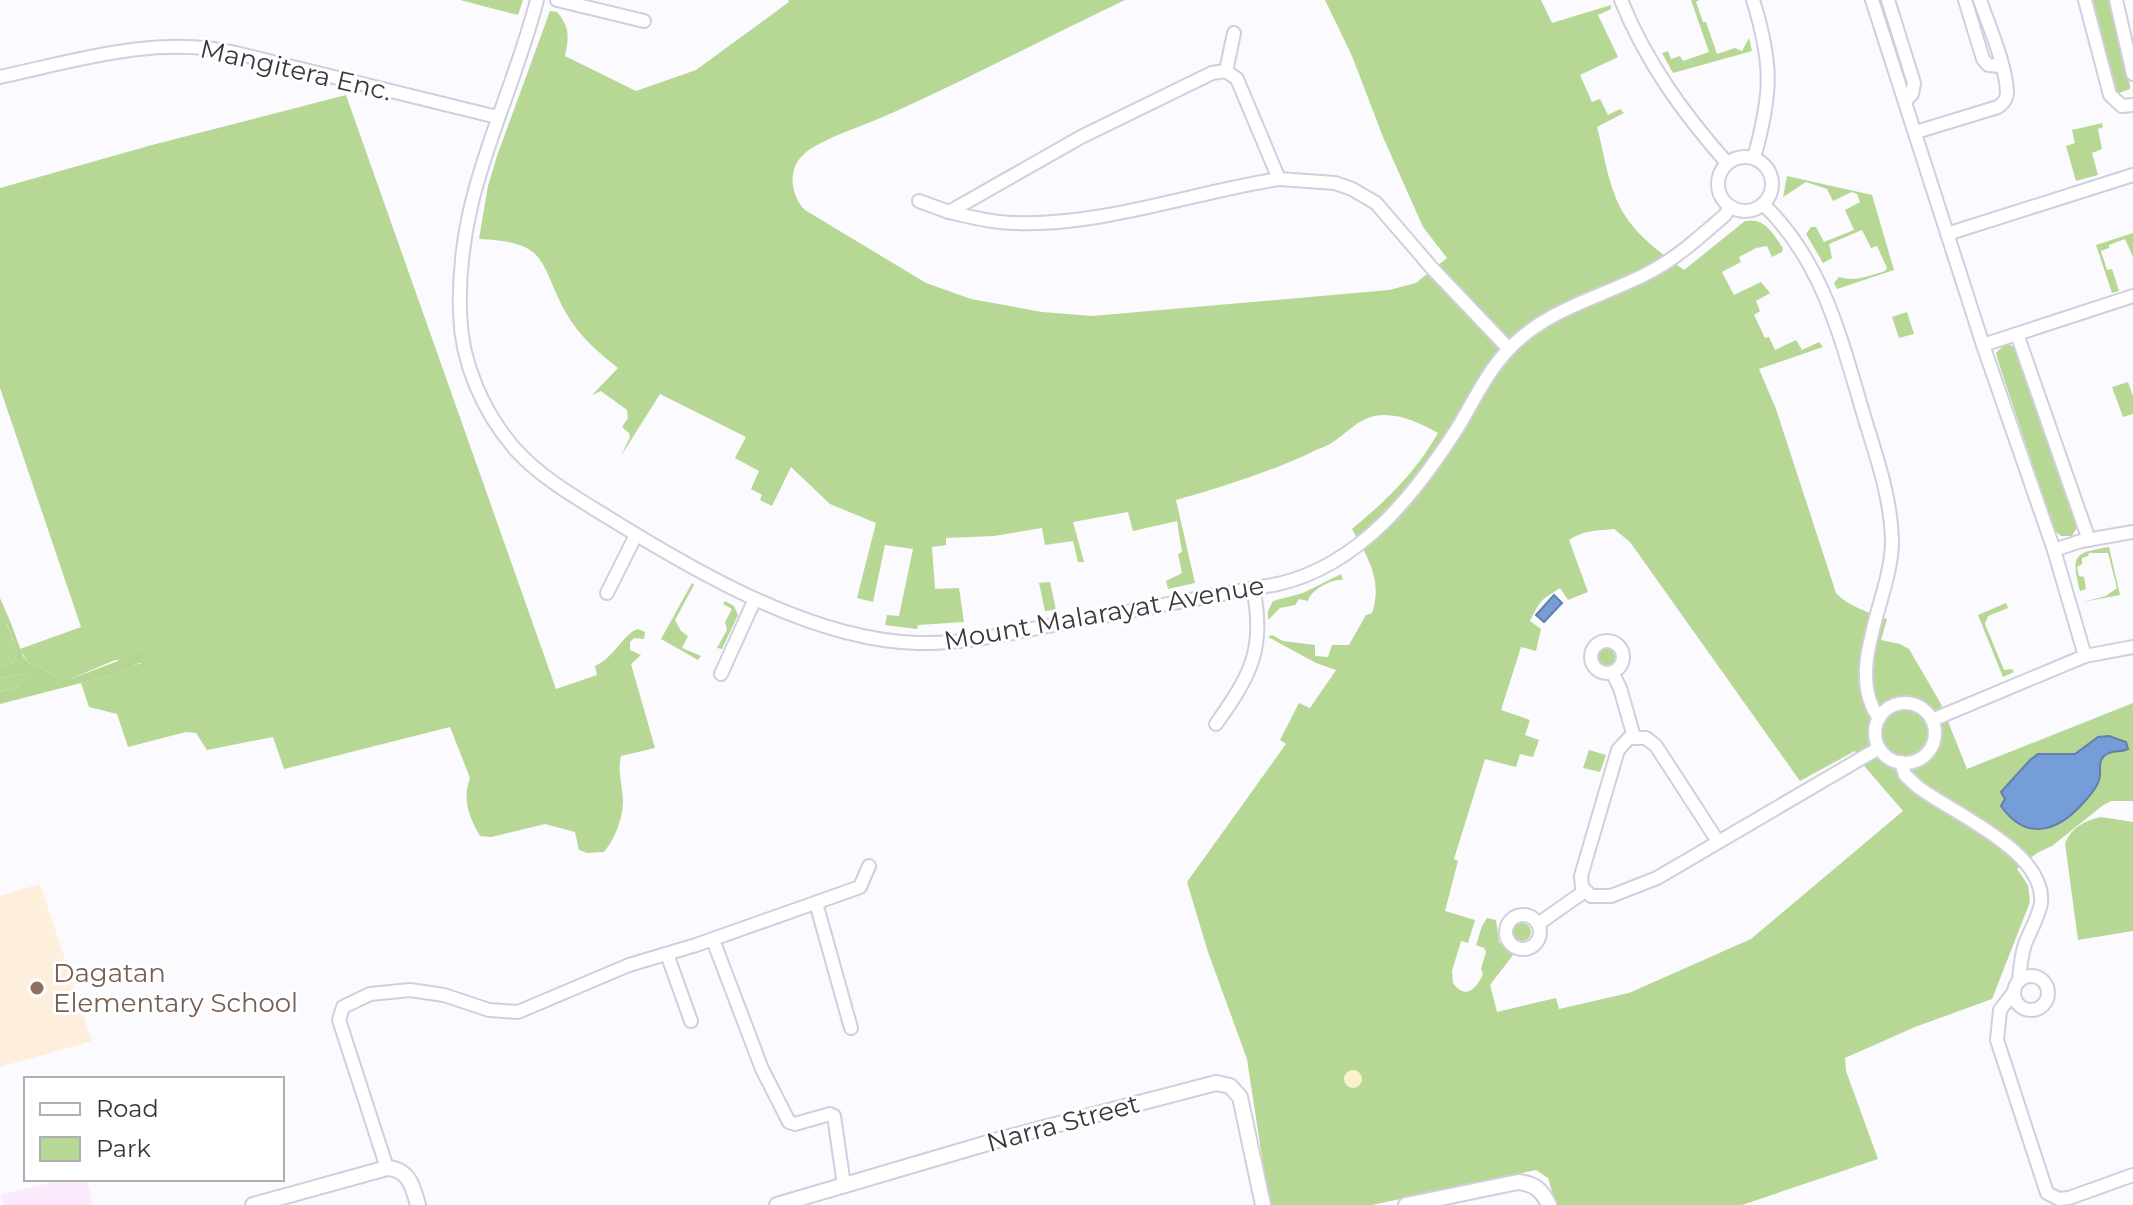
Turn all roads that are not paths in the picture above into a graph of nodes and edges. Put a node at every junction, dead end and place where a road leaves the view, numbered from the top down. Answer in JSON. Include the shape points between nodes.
{"nodes":[{"id":1,"x":537,"y":0,"type":"edge"},
{"id":2,"x":557,"y":0,"type":"edge"},
{"id":3,"x":1621,"y":0,"type":"edge"},
{"id":4,"x":1753,"y":0,"type":"edge"},
{"id":5,"x":1872,"y":0,"type":"edge"},
{"id":6,"x":1888,"y":0,"type":"edge"},
{"id":7,"x":1965,"y":0,"type":"edge"},
{"id":8,"x":1980,"y":0,"type":"edge"},
{"id":9,"x":2085,"y":0,"type":"edge"},
{"id":10,"x":2116,"y":0,"type":"edge"},
{"id":11,"x":644,"y":21,"type":"dead end"},
{"id":12,"x":1234,"y":33,"type":"dead end"},
{"id":13,"x":2001,"y":66,"type":"junction"},
{"id":14,"x":1226,"y":71,"type":"junction"},
{"id":15,"x":2133,"y":74,"type":"edge"},
{"id":16,"x":0,"y":77,"type":"edge"},
{"id":17,"x":1905,"y":101,"type":"junction"},
{"id":18,"x":2133,"y":105,"type":"edge"},
{"id":19,"x":497,"y":117,"type":"junction"},
{"id":20,"x":1916,"y":132,"type":"junction"},
{"id":21,"x":1754,"y":158,"type":"junction"},
{"id":22,"x":1727,"y":163,"type":"junction"},
{"id":23,"x":2133,"y":175,"type":"edge"},
{"id":24,"x":1279,"y":179,"type":"junction"},
{"id":25,"x":919,"y":201,"type":"dead end"},
{"id":26,"x":1763,"y":204,"type":"junction"},
{"id":27,"x":1730,"y":207,"type":"junction"},
{"id":28,"x":949,"y":212,"type":"junction"},
{"id":29,"x":1947,"y":234,"type":"junction"},
{"id":30,"x":2133,"y":296,"type":"edge"},
{"id":31,"x":2017,"y":334,"type":"junction"},
{"id":32,"x":1983,"y":345,"type":"junction"},
{"id":33,"x":1509,"y":349,"type":"junction"},
{"id":34,"x":2133,"y":532,"type":"edge"},
{"id":35,"x":636,"y":535,"type":"junction"},
{"id":36,"x":2089,"y":540,"type":"junction"},
{"id":37,"x":2054,"y":550,"type":"junction"},
{"id":38,"x":1253,"y":588,"type":"junction"},
{"id":39,"x":607,"y":593,"type":"dead end"},
{"id":40,"x":755,"y":599,"type":"junction"},
{"id":41,"x":2133,"y":647,"type":"edge"},
{"id":42,"x":2085,"y":656,"type":"junction"},
{"id":43,"x":1612,"y":672,"type":"dead end"},
{"id":44,"x":721,"y":674,"type":"dead end"},
{"id":45,"x":1879,"y":718,"type":"junction"},
{"id":46,"x":1932,"y":720,"type":"junction"},
{"id":47,"x":1216,"y":724,"type":"dead end"},
{"id":48,"x":1634,"y":737,"type":"junction"},
{"id":49,"x":1879,"y":748,"type":"junction"},
{"id":50,"x":1901,"y":762,"type":"junction"},
{"id":51,"x":1717,"y":840,"type":"junction"},
{"id":52,"x":869,"y":866,"type":"dead end"},
{"id":53,"x":1585,"y":891,"type":"junction"},
{"id":54,"x":816,"y":903,"type":"junction"},
{"id":55,"x":1538,"y":924,"type":"dead end"},
{"id":56,"x":713,"y":940,"type":"junction"},
{"id":57,"x":667,"y":954,"type":"junction"},
{"id":58,"x":691,"y":1021,"type":"dead end"},
{"id":59,"x":851,"y":1028,"type":"dead end"},
{"id":60,"x":387,"y":1168,"type":"junction"},
{"id":61,"x":2133,"y":1175,"type":"edge"},
{"id":62,"x":844,"y":1185,"type":"junction"},
{"id":63,"x":254,"y":1205,"type":"edge"},
{"id":64,"x":418,"y":1205,"type":"edge"},
{"id":65,"x":777,"y":1205,"type":"edge"},
{"id":66,"x":1263,"y":1205,"type":"edge"},
{"id":67,"x":1406,"y":1205,"type":"edge"},
{"id":68,"x":1549,"y":1205,"type":"edge"}],
"edges":[{"from":1,"to":19,"type":"street","name":"Mount Malarayat Avenue"},
{"from":2,"to":11,"type":"street"},
{"from":3,"to":22,"type":"street","via":[[1656,73]]},
{"from":4,"to":21,"type":"street","via":[[1769,80]]},
{"from":5,"to":17,"type":"street"},
{"from":6,"to":17,"type":"street","via":[[1914,83]]},
{"from":7,"to":13,"type":"street","via":[[1983,59]]},
{"from":8,"to":13,"type":"street"},
{"from":9,"to":18,"type":"street","via":[[2110,95],[2122,106]]},
{"from":10,"to":15,"type":"street"},
{"from":12,"to":14,"type":"street"},
{"from":13,"to":20,"type":"street","via":[[2007,90],[2002,104]]},
{"from":14,"to":24,"type":"street","via":[[1237,79]]},
{"from":14,"to":28,"type":"street","via":[[1081,137]]},
{"from":16,"to":19,"type":"street","name":"Mangitera Enc.","via":[[129,49],[204,47]]},
{"from":17,"to":20,"type":"street"},
{"from":19,"to":35,"type":"street","name":"Mount Malarayat Avenue","via":[[463,237],[460,316],[473,375],[487,409],[517,451],[541,473]]},
{"from":20,"to":29,"type":"street"},
{"from":21,"to":22,"type":"street"},
{"from":21,"to":26,"type":"street","via":[[1765,165],[1772,180]]},
{"from":22,"to":27,"type":"street","via":[[1718,189]]},
{"from":23,"to":29,"type":"street"},
{"from":24,"to":28,"type":"street","via":[[1058,221],[1017,223]]},
{"from":24,"to":33,"type":"street","via":[[1335,183],[1376,203]]},
{"from":25,"to":28,"type":"street"},
{"from":26,"to":27,"type":"street","via":[[1749,211]]},
{"from":26,"to":45,"type":"street","via":[[1799,246],[1833,311],[1883,479],[1891,559],[1867,663],[1871,702]]},
{"from":27,"to":33,"type":"street","name":"Mount Malarayat Avenue","via":[[1675,258],[1545,319]]},
{"from":29,"to":32,"type":"street"},
{"from":30,"to":31,"type":"street"},
{"from":31,"to":32,"type":"street"},
{"from":31,"to":36,"type":"street"},
{"from":32,"to":37,"type":"street"},
{"from":33,"to":38,"type":"street","name":"Mount Malarayat Avenue","via":[[1426,476],[1386,520],[1345,554],[1308,575]]},
{"from":34,"to":36,"type":"street"},
{"from":35,"to":39,"type":"street"},
{"from":35,"to":40,"type":"street","name":"Mount Malarayat Avenue"},
{"from":36,"to":37,"type":"street"},
{"from":37,"to":42,"type":"street"},
{"from":38,"to":40,"type":"street","name":"Mount Malarayat Avenue","via":[[1017,632],[919,643],[843,631]]},
{"from":38,"to":47,"type":"street","via":[[1253,664]]},
{"from":40,"to":44,"type":"street"},
{"from":41,"to":42,"type":"street"},
{"from":42,"to":46,"type":"street"},
{"from":43,"to":48,"type":"street"},
{"from":45,"to":46,"type":"street","via":[[1889,707],[1908,703]]},
{"from":45,"to":49,"type":"street"},
{"from":46,"to":50,"type":"street","via":[[1930,749],[1914,761]]},
{"from":48,"to":51,"type":"street","via":[[1656,746]]},
{"from":48,"to":53,"type":"street","via":[[1618,750],[1581,876]]},
{"from":49,"to":50,"type":"street"},
{"from":49,"to":51,"type":"street"},
{"from":50,"to":61,"type":"street","via":[[1905,775],[1918,787],[2013,849],[2038,884],[2040,906],[2016,986],[2000,1010],[1997,1040],[2047,1193],[2069,1198]]},
{"from":51,"to":53,"type":"street","via":[[1665,873],[1611,896],[1597,898]]},
{"from":52,"to":54,"type":"street","via":[[860,887]]},
{"from":53,"to":55,"type":"street"},
{"from":54,"to":56,"type":"street"},
{"from":54,"to":59,"type":"street"},
{"from":56,"to":57,"type":"street"},
{"from":56,"to":62,"type":"street","via":[[762,1069],[789,1122],[834,1116]]},
{"from":57,"to":58,"type":"street"},
{"from":57,"to":60,"type":"street","via":[[518,1012],[410,990],[370,994],[343,1007],[339,1020]]},
{"from":60,"to":63,"type":"street"},
{"from":60,"to":64,"type":"street","via":[[406,1176]]},
{"from":62,"to":65,"type":"street","name":"Narra Street"},
{"from":62,"to":66,"type":"street","name":"Narra Street","via":[[1216,1083],[1230,1086],[1240,1097]]},
{"from":67,"to":68,"type":"street","via":[[1518,1182],[1536,1186]]}]}
